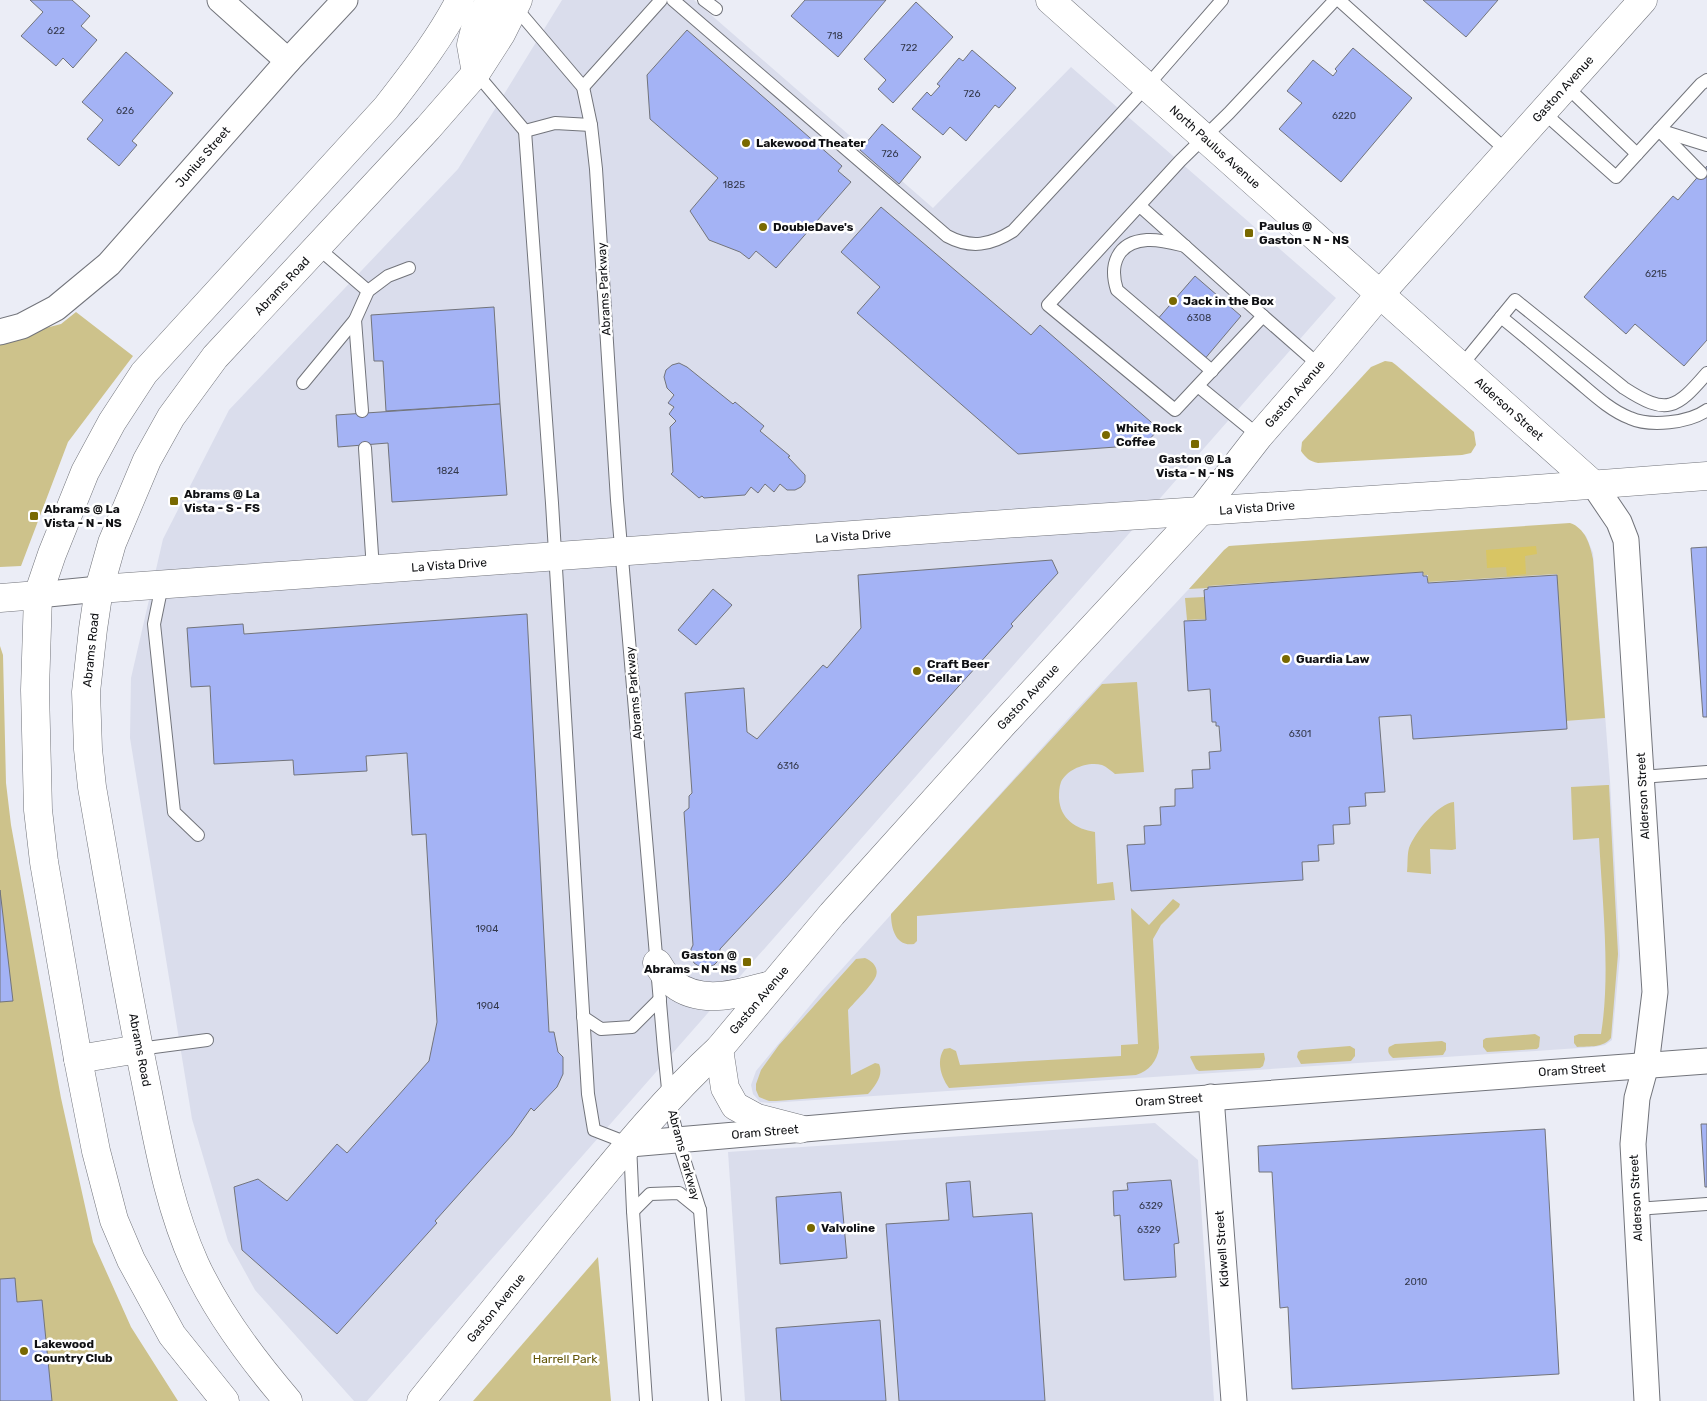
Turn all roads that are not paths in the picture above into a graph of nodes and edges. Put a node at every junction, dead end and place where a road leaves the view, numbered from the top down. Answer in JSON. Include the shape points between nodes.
{"nodes":[{"id":1,"x":220,"y":0,"type":"edge"},
{"id":2,"x":345,"y":0,"type":"edge"},
{"id":3,"x":460,"y":0,"type":"edge"},
{"id":4,"x":661,"y":0,"type":"edge"},
{"id":5,"x":673,"y":0,"type":"edge"},
{"id":6,"x":704,"y":0,"type":"edge"},
{"id":7,"x":1050,"y":0,"type":"edge"},
{"id":8,"x":1222,"y":0,"type":"edge"},
{"id":9,"x":1335,"y":0,"type":"edge"},
{"id":10,"x":1340,"y":0,"type":"edge"},
{"id":11,"x":1643,"y":0,"type":"edge"},
{"id":12,"x":507,"y":2,"type":"edge"},
{"id":13,"x":716,"y":9,"type":"dead end"},
{"id":14,"x":288,"y":61,"type":"junction"},
{"id":15,"x":476,"y":73,"type":"junction"},
{"id":16,"x":1707,"y":80,"type":"edge"},
{"id":17,"x":1146,"y":86,"type":"junction"},
{"id":18,"x":1566,"y":86,"type":"junction"},
{"id":19,"x":583,"y":87,"type":"junction"},
{"id":20,"x":1543,"y":112,"type":"junction"},
{"id":21,"x":591,"y":125,"type":"junction"},
{"id":22,"x":1660,"y":130,"type":"junction"},
{"id":23,"x":526,"y":131,"type":"junction"},
{"id":24,"x":1204,"y":136,"type":"junction"},
{"id":25,"x":1707,"y":145,"type":"edge"},
{"id":26,"x":1507,"y":151,"type":"junction"},
{"id":27,"x":1637,"y":154,"type":"junction"},
{"id":28,"x":1701,"y":173,"type":"dead end"},
{"id":29,"x":1140,"y":206,"type":"junction"},
{"id":30,"x":1185,"y":246,"type":"junction"},
{"id":31,"x":318,"y":248,"type":"junction"},
{"id":32,"x":409,"y":268,"type":"dead end"},
{"id":33,"x":368,"y":291,"type":"junction"},
{"id":34,"x":1380,"y":294,"type":"junction"},
{"id":35,"x":1263,"y":316,"type":"junction"},
{"id":36,"x":1501,"y":317,"type":"junction"},
{"id":37,"x":355,"y":320,"type":"junction"},
{"id":38,"x":0,"y":332,"type":"edge"},
{"id":39,"x":1320,"y":366,"type":"junction"},
{"id":40,"x":1461,"y":366,"type":"junction"},
{"id":41,"x":1212,"y":371,"type":"junction"},
{"id":42,"x":1707,"y":373,"type":"edge"},
{"id":43,"x":303,"y":383,"type":"dead end"},
{"id":44,"x":1198,"y":386,"type":"junction"},
{"id":45,"x":1707,"y":410,"type":"edge"},
{"id":46,"x":362,"y":412,"type":"dead end"},
{"id":47,"x":1259,"y":436,"type":"junction"},
{"id":48,"x":364,"y":448,"type":"dead end"},
{"id":49,"x":1707,"y":476,"type":"edge"},
{"id":50,"x":1594,"y":485,"type":"junction"},
{"id":51,"x":1200,"y":512,"type":"junction"},
{"id":52,"x":622,"y":553,"type":"junction"},
{"id":53,"x":556,"y":557,"type":"junction"},
{"id":54,"x":373,"y":570,"type":"junction"},
{"id":55,"x":162,"y":585,"type":"junction"},
{"id":56,"x":99,"y":589,"type":"junction"},
{"id":57,"x":38,"y":595,"type":"junction"},
{"id":58,"x":0,"y":598,"type":"edge"},
{"id":59,"x":1707,"y":772,"type":"edge"},
{"id":60,"x":1641,"y":778,"type":"junction"},
{"id":61,"x":198,"y":835,"type":"dead end"},
{"id":62,"x":657,"y":963,"type":"junction"},
{"id":63,"x":771,"y":985,"type":"junction"},
{"id":64,"x":660,"y":999,"type":"junction"},
{"id":65,"x":583,"y":1018,"type":"junction"},
{"id":66,"x":207,"y":1040,"type":"dead end"},
{"id":67,"x":139,"y":1049,"type":"junction"},
{"id":68,"x":719,"y":1049,"type":"junction"},
{"id":69,"x":78,"y":1059,"type":"junction"},
{"id":70,"x":1707,"y":1061,"type":"edge"},
{"id":71,"x":1646,"y":1065,"type":"junction"},
{"id":72,"x":1211,"y":1097,"type":"junction"},
{"id":73,"x":669,"y":1099,"type":"junction"},
{"id":74,"x":800,"y":1129,"type":"junction"},
{"id":75,"x":678,"y":1140,"type":"junction"},
{"id":76,"x":630,"y":1144,"type":"junction"},
{"id":77,"x":1707,"y":1204,"type":"edge"},
{"id":78,"x":1636,"y":1209,"type":"junction"},
{"id":79,"x":633,"y":1210,"type":"junction"},
{"id":80,"x":700,"y":1210,"type":"junction"},
{"id":81,"x":225,"y":1401,"type":"edge"},
{"id":82,"x":288,"y":1401,"type":"edge"},
{"id":83,"x":421,"y":1401,"type":"edge"},
{"id":84,"x":646,"y":1401,"type":"edge"},
{"id":85,"x":715,"y":1401,"type":"edge"},
{"id":86,"x":1234,"y":1401,"type":"edge"},
{"id":87,"x":1648,"y":1401,"type":"edge"}],
"edges":[{"from":1,"to":14,"type":"street"},
{"from":2,"to":14,"type":"street","name":"Junius Street"},
{"from":3,"to":57,"type":"main road","via":[[450,21],[386,108],[144,373],[85,472]]},
{"from":4,"to":19,"type":"lane"},
{"from":5,"to":17,"type":"lane","via":[[947,236],[959,242],[988,243],[1014,231]]},
{"from":6,"to":13,"type":"lane"},
{"from":7,"to":17,"type":"main road","name":"North Paulus Avenue"},
{"from":8,"to":17,"type":"lane"},
{"from":9,"to":24,"type":"lane"},
{"from":10,"to":26,"type":"lane"},
{"from":11,"to":18,"type":"main road","name":"Gaston Avenue"},
{"from":12,"to":15,"type":"main road","name":"Abrams Road","via":[[501,34]]},
{"from":12,"to":19,"type":"lane","name":"Abrams Parkway"},
{"from":14,"to":38,"type":"street","name":"Junius Street","via":[[110,264],[56,308],[22,326]]},
{"from":15,"to":23,"type":"lane"},
{"from":15,"to":31,"type":"main road","name":"Abrams Road"},
{"from":16,"to":22,"type":"lane"},
{"from":17,"to":24,"type":"main road","name":"North Paulus Avenue"},
{"from":18,"to":20,"type":"main road","name":"Gaston Avenue"},
{"from":18,"to":27,"type":"lane"},
{"from":19,"to":21,"type":"lane","name":"Abrams Parkway"},
{"from":20,"to":26,"type":"main road","name":"Gaston Avenue"},
{"from":20,"to":27,"type":"lane","via":[[1616,178]]},
{"from":21,"to":23,"type":"lane","via":[[555,122]]},
{"from":21,"to":52,"type":"lane","name":"Abrams Parkway"},
{"from":22,"to":25,"type":"lane"},
{"from":22,"to":27,"type":"lane"},
{"from":22,"to":28,"type":"lane"},
{"from":23,"to":53,"type":"lane"},
{"from":24,"to":29,"type":"lane"},
{"from":24,"to":34,"type":"main road","name":"North Paulus Avenue"},
{"from":26,"to":34,"type":"main road","name":"Gaston Avenue"},
{"from":29,"to":30,"type":"lane"},
{"from":29,"to":44,"type":"lane","via":[[1048,305],[1175,410]]},
{"from":30,"to":35,"type":"lane"},
{"from":30,"to":41,"type":"lane","via":[[1148,240],[1135,242],[1116,258],[1114,280],[1118,290]]},
{"from":31,"to":33,"type":"lane"},
{"from":31,"to":56,"type":"main road","name":"Abrams Road","via":[[215,357],[171,417],[125,510]]},
{"from":32,"to":33,"type":"lane","via":[[388,276]]},
{"from":33,"to":37,"type":"lane"},
{"from":34,"to":39,"type":"main road","name":"Gaston Avenue"},
{"from":34,"to":40,"type":"main road","name":"Alderson Street"},
{"from":35,"to":39,"type":"lane"},
{"from":35,"to":41,"type":"lane"},
{"from":36,"to":40,"type":"lane"},
{"from":36,"to":42,"type":"lane","via":[[1515,300],[1624,388],[1652,403],[1677,403]]},
{"from":36,"to":45,"type":"lane","via":[[1602,401],[1631,419],[1676,422],[1698,417]]},
{"from":37,"to":43,"type":"lane"},
{"from":37,"to":46,"type":"lane"},
{"from":39,"to":47,"type":"main road","name":"Gaston Avenue"},
{"from":40,"to":50,"type":"main road","name":"Alderson Street"},
{"from":41,"to":44,"type":"lane"},
{"from":44,"to":47,"type":"lane"},
{"from":47,"to":51,"type":"main road","name":"Gaston Avenue"},
{"from":48,"to":54,"type":"lane"},
{"from":49,"to":50,"type":"main road","name":"La Vista Drive"},
{"from":50,"to":51,"type":"main road","name":"La Vista Drive"},
{"from":50,"to":60,"type":"street","name":"Alderson Street","via":[[1620,522],[1626,540]]},
{"from":51,"to":52,"type":"main road","name":"La Vista Drive"},
{"from":51,"to":63,"type":"main road","name":"Gaston Avenue","via":[[997,731]]},
{"from":52,"to":53,"type":"main road","name":"La Vista Drive"},
{"from":52,"to":62,"type":"lane","name":"Abrams Parkway"},
{"from":53,"to":54,"type":"main road","name":"La Vista Drive"},
{"from":53,"to":65,"type":"lane"},
{"from":54,"to":55,"type":"main road","name":"La Vista Drive"},
{"from":55,"to":56,"type":"main road","name":"La Vista Drive"},
{"from":55,"to":61,"type":"lane","via":[[154,624],[174,812]]},
{"from":56,"to":57,"type":"street","name":"La Vista Drive"},
{"from":56,"to":67,"type":"main road","name":"Abrams Road","via":[[86,692],[88,749]]},
{"from":57,"to":58,"type":"main road","name":"La Vista Drive"},
{"from":57,"to":69,"type":"main road","via":[[35,700],[38,810]]},
{"from":59,"to":60,"type":"lane"},
{"from":60,"to":71,"type":"street","name":"Alderson Street","via":[[1655,992]]},
{"from":62,"to":63,"type":"main road","via":[[673,984],[706,996],[732,996]]},
{"from":62,"to":64,"type":"lane","name":"Abrams Parkway"},
{"from":63,"to":68,"type":"main road","name":"Gaston Avenue"},
{"from":64,"to":65,"type":"lane","via":[[632,1027],[602,1029]]},
{"from":64,"to":73,"type":"lane","name":"Abrams Parkway"},
{"from":65,"to":76,"type":"lane","via":[[594,1130]]},
{"from":66,"to":67,"type":"lane"},
{"from":67,"to":69,"type":"main road"},
{"from":67,"to":82,"type":"main road","name":"Abrams Road","via":[[166,1183],[174,1213],[195,1264],[218,1308],[251,1357]]},
{"from":68,"to":73,"type":"main road","name":"Gaston Avenue"},
{"from":68,"to":74,"type":"main road","via":[[725,1088],[735,1106],[757,1118]]},
{"from":69,"to":81,"type":"main road","via":[[98,1160],[114,1220],[131,1260],[172,1335]]},
{"from":70,"to":71,"type":"street","name":"Oram Street"},
{"from":71,"to":72,"type":"street","name":"Oram Street"},
{"from":71,"to":78,"type":"street","name":"Alderson Street","via":[[1634,1121]]},
{"from":72,"to":74,"type":"street","name":"Oram Street"},
{"from":72,"to":86,"type":"street","name":"Kidwell Street"},
{"from":73,"to":75,"type":"lane","name":"Abrams Parkway"},
{"from":73,"to":76,"type":"main road","name":"Gaston Avenue"},
{"from":74,"to":75,"type":"street","name":"Oram Street"},
{"from":75,"to":76,"type":"street","name":"Oram Street"},
{"from":75,"to":80,"type":"lane","name":"Abrams Parkway"},
{"from":76,"to":79,"type":"lane"},
{"from":76,"to":83,"type":"main road","name":"Gaston Avenue"},
{"from":77,"to":78,"type":"lane"},
{"from":78,"to":87,"type":"street","name":"Alderson Street"},
{"from":79,"to":80,"type":"lane","via":[[650,1194],[679,1193]]},
{"from":79,"to":84,"type":"lane"},
{"from":80,"to":85,"type":"lane","name":"Abrams Parkway"}]}
